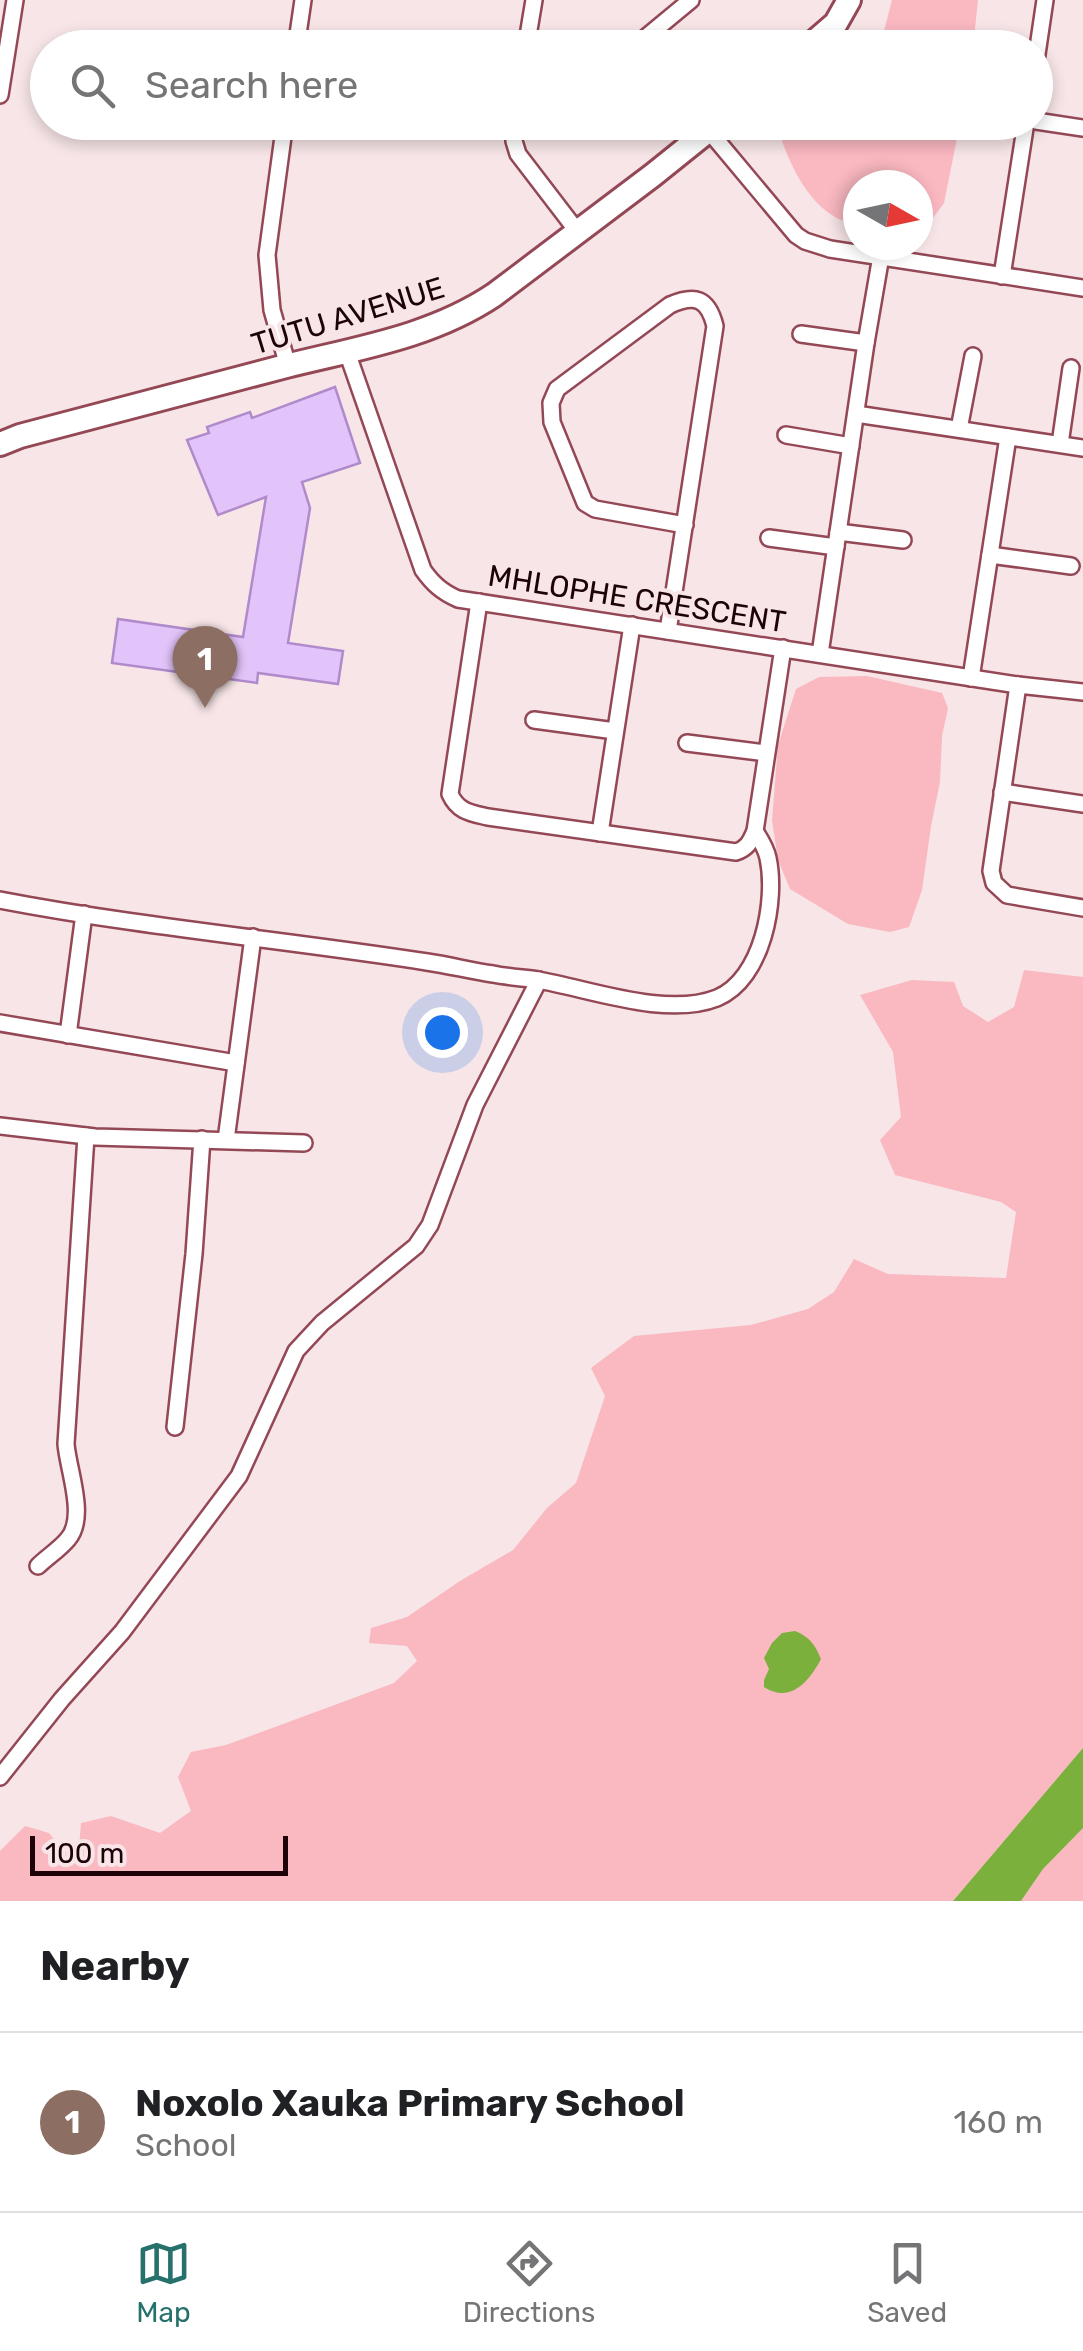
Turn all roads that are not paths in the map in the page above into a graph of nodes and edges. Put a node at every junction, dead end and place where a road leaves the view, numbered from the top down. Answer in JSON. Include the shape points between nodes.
{"nodes":[{"id":1,"x":15,"y":0,"type":"edge"},
{"id":2,"x":303,"y":0,"type":"edge"},
{"id":3,"x":534,"y":0,"type":"edge"},
{"id":4,"x":849,"y":0,"type":"edge"},
{"id":5,"x":1045,"y":0,"type":"edge"},
{"id":6,"x":689,"y":1,"type":"edge"},
{"id":7,"x":5,"y":26,"type":"edge"},
{"id":8,"x":299,"y":30,"type":"edge"},
{"id":9,"x":529,"y":30,"type":"edge"},
{"id":10,"x":654,"y":30,"type":"edge"},
{"id":11,"x":827,"y":30,"type":"edge"},
{"id":12,"x":1041,"y":30,"type":"edge"},
{"id":13,"x":0,"y":96,"type":"edge"},
{"id":14,"x":1053,"y":124,"type":"edge"},
{"id":15,"x":1083,"y":128,"type":"edge"},
{"id":16,"x":283,"y":140,"type":"edge"},
{"id":17,"x":514,"y":140,"type":"edge"},
{"id":18,"x":697,"y":140,"type":"edge"},
{"id":19,"x":724,"y":140,"type":"edge"},
{"id":20,"x":1023,"y":140,"type":"edge"},
{"id":21,"x":577,"y":231,"type":"junction"},
{"id":22,"x":843,"y":250,"type":"edge"},
{"id":23,"x":880,"y":260,"type":"edge"},
{"id":24,"x":905,"y":260,"type":"edge"},
{"id":25,"x":1002,"y":276,"type":"junction"},
{"id":26,"x":1083,"y":288,"type":"edge"},
{"id":27,"x":801,"y":334,"type":"dead end"},
{"id":28,"x":866,"y":343,"type":"junction"},
{"id":29,"x":347,"y":352,"type":"junction"},
{"id":30,"x":973,"y":356,"type":"dead end"},
{"id":31,"x":288,"y":366,"type":"junction"},
{"id":32,"x":1071,"y":368,"type":"dead end"},
{"id":33,"x":856,"y":414,"type":"junction"},
{"id":34,"x":959,"y":429,"type":"junction"},
{"id":35,"x":786,"y":435,"type":"dead end"},
{"id":36,"x":1008,"y":436,"type":"junction"},
{"id":37,"x":0,"y":444,"type":"edge"},
{"id":38,"x":1060,"y":444,"type":"junction"},
{"id":39,"x":851,"y":446,"type":"junction"},
{"id":40,"x":1083,"y":448,"type":"edge"},
{"id":41,"x":684,"y":525,"type":"junction"},
{"id":42,"x":769,"y":538,"type":"dead end"},
{"id":43,"x":837,"y":540,"type":"junction"},
{"id":44,"x":903,"y":540,"type":"dead end"},
{"id":45,"x":990,"y":556,"type":"junction"},
{"id":46,"x":1071,"y":566,"type":"dead end"},
{"id":47,"x":479,"y":602,"type":"junction"},
{"id":48,"x":632,"y":625,"type":"junction"},
{"id":49,"x":668,"y":631,"type":"junction"},
{"id":50,"x":783,"y":648,"type":"junction"},
{"id":51,"x":820,"y":654,"type":"junction"},
{"id":52,"x":971,"y":678,"type":"junction"},
{"id":53,"x":1018,"y":685,"type":"junction"},
{"id":54,"x":1083,"y":692,"type":"edge"},
{"id":55,"x":534,"y":720,"type":"dead end"},
{"id":56,"x":615,"y":732,"type":"junction"},
{"id":57,"x":687,"y":743,"type":"dead end"},
{"id":58,"x":766,"y":754,"type":"junction"},
{"id":59,"x":1002,"y":792,"type":"junction"},
{"id":60,"x":1083,"y":804,"type":"edge"},
{"id":61,"x":755,"y":830,"type":"junction"},
{"id":62,"x":600,"y":832,"type":"junction"},
{"id":63,"x":0,"y":900,"type":"edge"},
{"id":64,"x":1083,"y":908,"type":"edge"},
{"id":65,"x":84,"y":914,"type":"junction"},
{"id":66,"x":252,"y":937,"type":"junction"},
{"id":67,"x":539,"y":980,"type":"junction"},
{"id":68,"x":0,"y":1023,"type":"edge"},
{"id":69,"x":68,"y":1034,"type":"junction"},
{"id":70,"x":236,"y":1062,"type":"junction"},
{"id":71,"x":0,"y":1126,"type":"edge"},
{"id":72,"x":86,"y":1136,"type":"junction"},
{"id":73,"x":202,"y":1139,"type":"junction"},
{"id":74,"x":226,"y":1140,"type":"junction"},
{"id":75,"x":304,"y":1143,"type":"dead end"},
{"id":76,"x":175,"y":1428,"type":"dead end"},
{"id":77,"x":38,"y":1566,"type":"dead end"},
{"id":78,"x":0,"y":1777,"type":"edge"}],
"edges":[{"from":1,"to":7,"type":"street"},
{"from":2,"to":8,"type":"street"},
{"from":3,"to":9,"type":"street"},
{"from":4,"to":11,"type":"street"},
{"from":5,"to":12,"type":"street"},
{"from":6,"to":10,"type":"street"},
{"from":7,"to":13,"type":"street"},
{"from":14,"to":15,"type":"street"},
{"from":16,"to":31,"type":"street","via":[[267,256],[272,310]]},
{"from":17,"to":21,"type":"street"},
{"from":18,"to":21,"type":"street","name":"TUTU AVENUE"},
{"from":19,"to":22,"type":"street","via":[[796,235]]},
{"from":20,"to":25,"type":"street"},
{"from":21,"to":29,"type":"street","name":"TUTU AVENUE","via":[[467,312]]},
{"from":23,"to":28,"type":"street"},
{"from":24,"to":25,"type":"street"},
{"from":25,"to":26,"type":"street"},
{"from":27,"to":28,"type":"street"},
{"from":28,"to":33,"type":"street"},
{"from":29,"to":31,"type":"street","name":"TUTU AVENUE"},
{"from":29,"to":47,"type":"street","name":"MHLOPHE CRESCENT","via":[[423,570],[446,594]]},
{"from":30,"to":34,"type":"street"},
{"from":31,"to":37,"type":"street","name":"TUTU AVENUE"},
{"from":32,"to":38,"type":"street"},
{"from":33,"to":34,"type":"street"},
{"from":33,"to":39,"type":"street"},
{"from":34,"to":36,"type":"street"},
{"from":35,"to":39,"type":"street"},
{"from":36,"to":38,"type":"street"},
{"from":36,"to":45,"type":"street"},
{"from":38,"to":40,"type":"street"},
{"from":39,"to":43,"type":"street"},
{"from":41,"to":41,"type":"street","via":[[585,502],[550,410],[552,395],[568,380],[688,298],[708,307],[716,326]]},
{"from":41,"to":49,"type":"street"},
{"from":42,"to":43,"type":"street"},
{"from":43,"to":44,"type":"street"},
{"from":43,"to":51,"type":"street"},
{"from":45,"to":46,"type":"street"},
{"from":45,"to":52,"type":"street"},
{"from":47,"to":48,"type":"street","name":"MHLOPHE CRESCENT"},
{"from":47,"to":62,"type":"street","via":[[452,800],[466,812]]},
{"from":48,"to":49,"type":"street","name":"MHLOPHE CRESCENT"},
{"from":48,"to":56,"type":"street"},
{"from":49,"to":50,"type":"street","name":"MHLOPHE CRESCENT"},
{"from":50,"to":51,"type":"street","name":"MHLOPHE CRESCENT"},
{"from":50,"to":58,"type":"street"},
{"from":51,"to":52,"type":"street","name":"MHLOPHE CRESCENT"},
{"from":52,"to":53,"type":"street","name":"MHLOPHE CRESCENT"},
{"from":53,"to":54,"type":"street","name":"MHLOPHE CRESCENT"},
{"from":53,"to":59,"type":"street"},
{"from":55,"to":56,"type":"street"},
{"from":56,"to":62,"type":"street"},
{"from":57,"to":58,"type":"street"},
{"from":58,"to":61,"type":"street"},
{"from":59,"to":60,"type":"street"},
{"from":59,"to":64,"type":"street","via":[[994,883],[1007,896]]},
{"from":61,"to":62,"type":"street","via":[[736,852]]},
{"from":61,"to":67,"type":"street","via":[[768,855],[768,920],[746,973],[719,997],[673,1004],[629,1000]]},
{"from":63,"to":65,"type":"street"},
{"from":65,"to":66,"type":"street"},
{"from":65,"to":69,"type":"street"},
{"from":66,"to":67,"type":"street"},
{"from":66,"to":70,"type":"street"},
{"from":67,"to":78,"type":"street","via":[[475,1105],[416,1246],[322,1322],[296,1352],[239,1476],[122,1632]]},
{"from":68,"to":69,"type":"street"},
{"from":69,"to":70,"type":"street"},
{"from":70,"to":74,"type":"street"},
{"from":71,"to":72,"type":"street"},
{"from":72,"to":73,"type":"street"},
{"from":72,"to":77,"type":"street","via":[[66,1444],[76,1522],[68,1540]]},
{"from":73,"to":74,"type":"street"},
{"from":73,"to":76,"type":"street"},
{"from":74,"to":75,"type":"street"}]}
